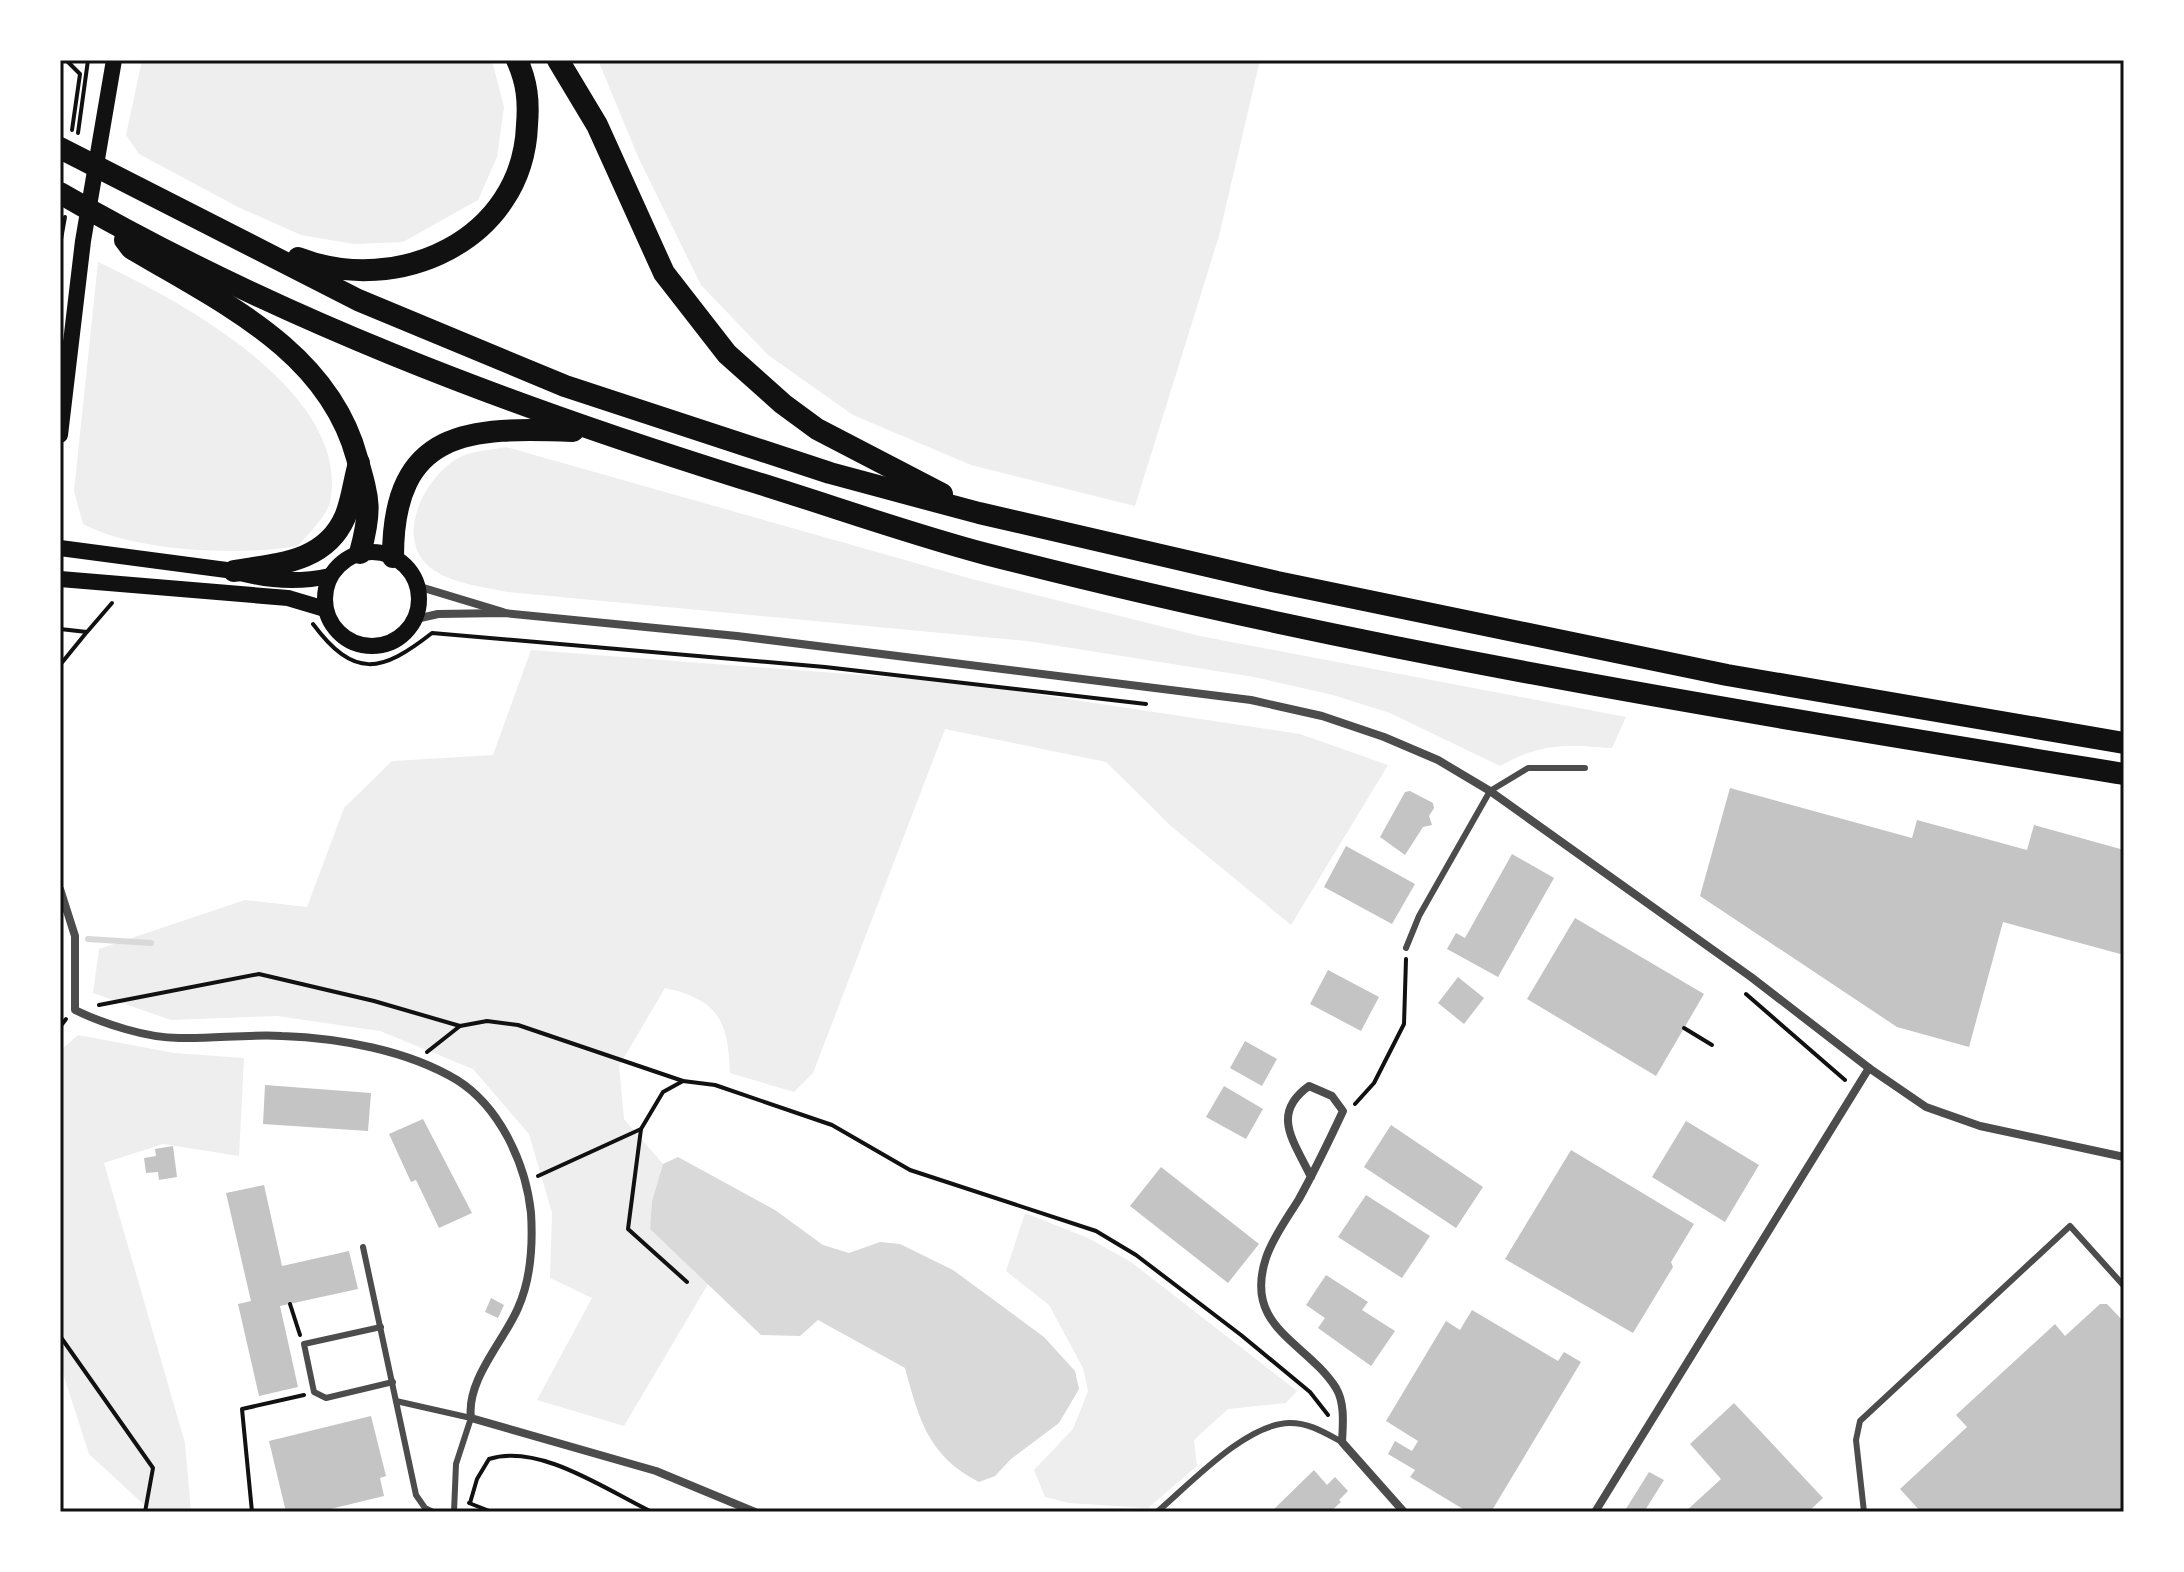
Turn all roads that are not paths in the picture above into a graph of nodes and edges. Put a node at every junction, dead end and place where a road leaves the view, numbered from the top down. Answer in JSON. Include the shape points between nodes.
{"nodes":[{"id":1,"x":114,"y":60,"type":"edge"},
{"id":2,"x":517,"y":60,"type":"edge"},
{"id":3,"x":558,"y":60,"type":"edge"},
{"id":4,"x":60,"y":148,"type":"edge"},
{"id":5,"x":60,"y":193,"type":"edge"},
{"id":6,"x":202,"y":221,"type":"junction"},
{"id":7,"x":113,"y":224,"type":"junction"},
{"id":8,"x":597,"y":432,"type":"junction"},
{"id":9,"x":60,"y":435,"type":"edge"},
{"id":10,"x":359,"y":463,"type":"junction"},
{"id":11,"x":979,"y":513,"type":"junction"},
{"id":12,"x":60,"y":548,"type":"edge"},
{"id":13,"x":360,"y":553,"type":"junction"},
{"id":14,"x":393,"y":557,"type":"junction"},
{"id":15,"x":234,"y":571,"type":"junction"},
{"id":16,"x":330,"y":576,"type":"junction"},
{"id":17,"x":60,"y":579,"type":"edge"},
{"id":18,"x":417,"y":586,"type":"junction"},
{"id":19,"x":325,"y":609,"type":"junction"},
{"id":20,"x":504,"y":613,"type":"junction"},
{"id":21,"x":416,"y":619,"type":"junction"},
{"id":22,"x":2124,"y":743,"type":"edge"},
{"id":23,"x":1585,"y":768,"type":"dead end"},
{"id":24,"x":2124,"y":774,"type":"edge"},
{"id":25,"x":1490,"y":791,"type":"junction"},
{"id":26,"x":60,"y":889,"type":"edge"},
{"id":27,"x":1406,"y":948,"type":"road end"},
{"id":28,"x":1869,"y":1068,"type":"junction"},
{"id":29,"x":2124,"y":1157,"type":"edge"},
{"id":30,"x":1311,"y":1177,"type":"junction"},
{"id":31,"x":363,"y":1247,"type":"dead end"},
{"id":32,"x":2124,"y":1286,"type":"edge"},
{"id":33,"x":381,"y":1327,"type":"junction"},
{"id":34,"x":393,"y":1382,"type":"junction"},
{"id":35,"x":396,"y":1401,"type":"junction"},
{"id":36,"x":471,"y":1418,"type":"junction"},
{"id":37,"x":1342,"y":1442,"type":"junction"},
{"id":38,"x":433,"y":1512,"type":"edge"},
{"id":39,"x":454,"y":1512,"type":"edge"},
{"id":40,"x":755,"y":1512,"type":"edge"},
{"id":41,"x":1157,"y":1512,"type":"edge"},
{"id":42,"x":1404,"y":1512,"type":"edge"},
{"id":43,"x":1595,"y":1512,"type":"edge"},
{"id":44,"x":1864,"y":1512,"type":"edge"}],
"edges":[{"from":1,"to":9,"type":"main road","via":[[83,241]]},
{"from":2,"to":6,"type":"highway","via":[[528,103],[522,162],[497,211],[454,250],[422,262],[353,270],[314,264]]},
{"from":3,"to":11,"type":"highway","via":[[597,125],[664,273],[727,354],[817,429]]},
{"from":4,"to":6,"type":"highway"},
{"from":5,"to":7,"type":"highway"},
{"from":6,"to":11,"type":"highway","via":[[358,300],[565,386],[830,473]]},
{"from":7,"to":8,"type":"highway","via":[[409,361]]},
{"from":7,"to":10,"type":"highway","via":[[131,248],[284,346],[337,403]]},
{"from":8,"to":14,"type":"highway","via":[[490,430],[448,441],[416,468],[402,493]]},
{"from":8,"to":24,"type":"highway","via":[[981,553],[1204,607],[1720,708]]},
{"from":10,"to":13,"type":"highway","via":[[369,503]]},
{"from":10,"to":15,"type":"highway","via":[[346,515],[332,538],[307,558]]},
{"from":11,"to":22,"type":"highway","via":[[1277,582],[1727,675]]},
{"from":12,"to":15,"type":"main road"},
{"from":13,"to":14,"type":"main road"},
{"from":13,"to":16,"type":"main road","via":[[342,561]]},
{"from":14,"to":18,"type":"main road","via":[[406,566]]},
{"from":15,"to":16,"type":"main road","via":[[289,581]]},
{"from":16,"to":19,"type":"main road"},
{"from":17,"to":19,"type":"main road","via":[[288,598]]},
{"from":18,"to":20,"type":"street"},
{"from":18,"to":21,"type":"main road"},
{"from":19,"to":21,"type":"main road","via":[[341,636],[369,647],[399,638]]},
{"from":20,"to":21,"type":"street"},
{"from":20,"to":25,"type":"street","via":[[737,636],[1251,700],[1384,737],[1438,760]]},
{"from":23,"to":25,"type":"lane","via":[[1528,768]]},
{"from":25,"to":27,"type":"lane"},
{"from":25,"to":28,"type":"street"},
{"from":26,"to":36,"type":"street","via":[[75,936],[75,1010],[176,1039],[322,1039],[414,1062],[457,1080],[486,1107],[510,1141],[531,1212],[527,1278],[519,1308],[473,1396]]},
{"from":28,"to":29,"type":"street","via":[[1926,1107],[1980,1126]]},
{"from":28,"to":43,"type":"street"},
{"from":30,"to":30,"type":"street","via":[[1343,1111],[1332,1096],[1309,1086],[1291,1098],[1287,1116]]},
{"from":30,"to":37,"type":"street","via":[[1266,1256],[1265,1311],[1287,1341],[1337,1389],[1343,1409]]},
{"from":31,"to":33,"type":"lane"},
{"from":32,"to":44,"type":"lane","via":[[2070,1226],[1860,1421],[1856,1440]]},
{"from":33,"to":34,"type":"lane"},
{"from":33,"to":34,"type":"lane","via":[[304,1344],[314,1392],[326,1398]]},
{"from":34,"to":35,"type":"lane"},
{"from":35,"to":36,"type":"lane"},
{"from":35,"to":38,"type":"lane","via":[[416,1495]]},
{"from":36,"to":39,"type":"lane","via":[[456,1464]]},
{"from":36,"to":40,"type":"street","via":[[656,1471]]},
{"from":37,"to":41,"type":"lane","via":[[1313,1426],[1294,1423],[1262,1430]]},
{"from":37,"to":42,"type":"street"}]}
